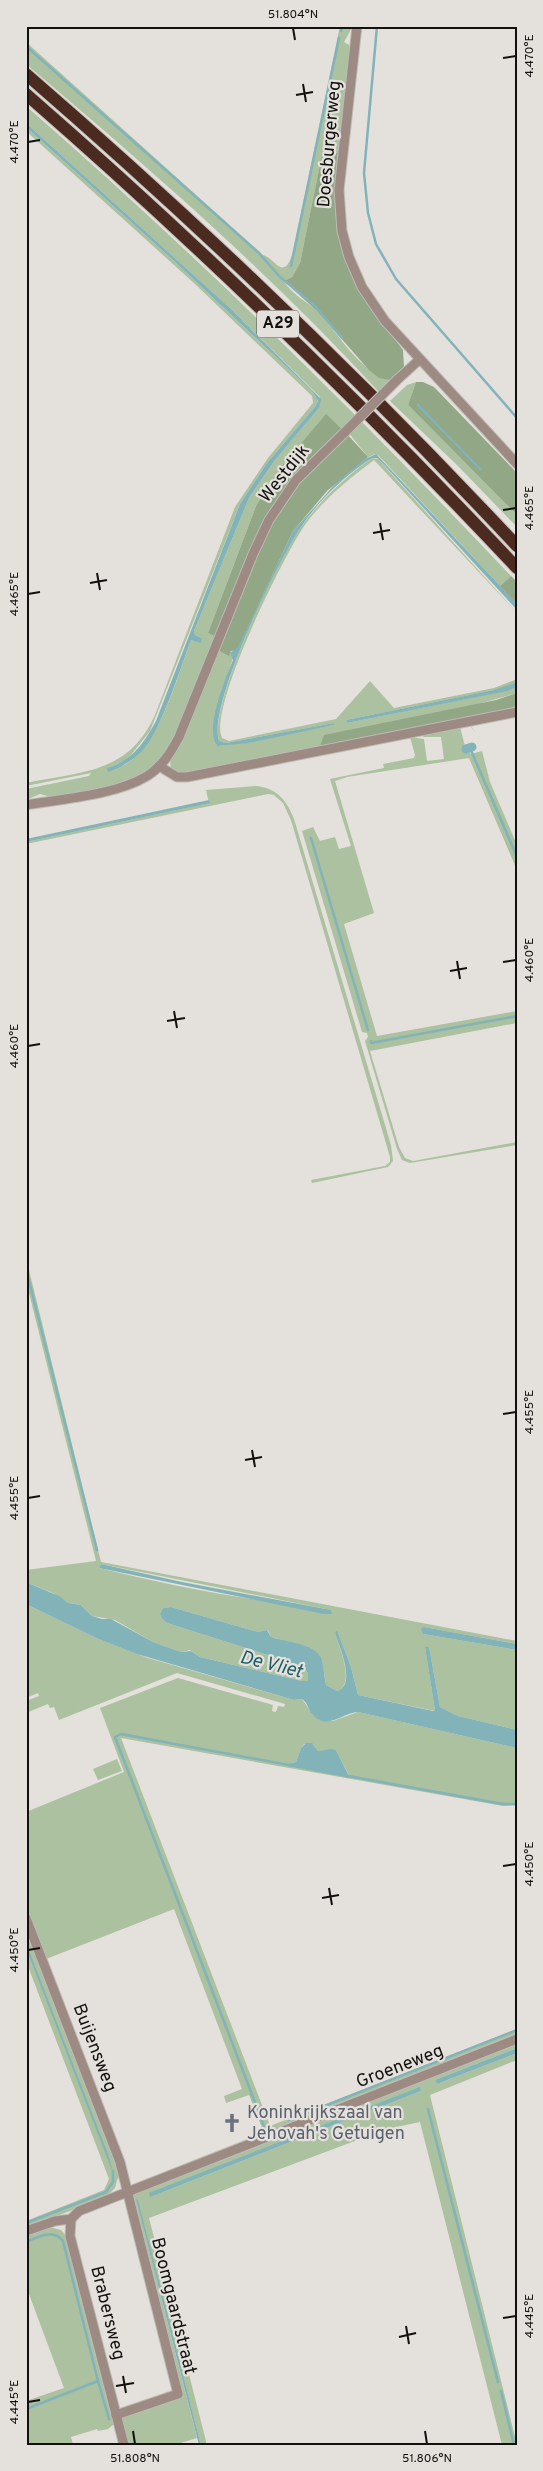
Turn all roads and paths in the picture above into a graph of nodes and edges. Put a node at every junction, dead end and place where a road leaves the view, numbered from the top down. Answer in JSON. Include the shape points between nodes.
{"nodes":[{"id":1,"x":357,"y":26,"type":"edge"},
{"id":2,"x":26,"y":74,"type":"edge"},
{"id":3,"x":26,"y":94,"type":"edge"},
{"id":4,"x":419,"y":360,"type":"junction"},
{"id":5,"x":517,"y":464,"type":"edge"},
{"id":6,"x":517,"y":546,"type":"edge"},
{"id":7,"x":517,"y":568,"type":"edge"},
{"id":8,"x":517,"y":712,"type":"edge"},
{"id":9,"x":159,"y":766,"type":"junction"},
{"id":10,"x":26,"y":805,"type":"edge"},
{"id":11,"x":26,"y":1918,"type":"edge"},
{"id":12,"x":517,"y":2039,"type":"edge"},
{"id":13,"x":128,"y":2191,"type":"junction"},
{"id":14,"x":71,"y":2219,"type":"junction"},
{"id":15,"x":26,"y":2231,"type":"edge"},
{"id":16,"x":116,"y":2415,"type":"junction"},
{"id":17,"x":124,"y":2445,"type":"edge"}],
"edges":[{"from":1,"to":4,"type":"street","name":"Doesburgerweg","via":[[340,171],[342,231],[353,268],[367,295],[384,321]]},
{"from":2,"to":6,"type":"highway","number":"A29","via":[[297,322]]},
{"from":3,"to":7,"type":"highway","number":"A29","via":[[177,228],[310,355]]},
{"from":4,"to":5,"type":"street"},
{"from":4,"to":9,"type":"street","name":"Westdijk","bridge":true,"via":[[296,480],[269,520],[179,737]]},
{"from":8,"to":9,"type":"street","via":[[187,777],[177,777]]},
{"from":9,"to":10,"type":"street","name":"Westdijk","via":[[144,778],[122,786]]},
{"from":11,"to":13,"type":"street","name":"Buijensweg","via":[[120,2162]]},
{"from":12,"to":13,"type":"street","name":"Groeneweg"},
{"from":13,"to":14,"type":"street","name":"Groeneweg","via":[[79,2211]]},
{"from":13,"to":16,"type":"street","name":"Boomgaardstraat","via":[[178,2394]]},
{"from":14,"to":15,"type":"street"},
{"from":14,"to":16,"type":"street","name":"Brabersweg","via":[[70,2236]]},
{"from":16,"to":17,"type":"street","name":"Brabersweg"}]}
